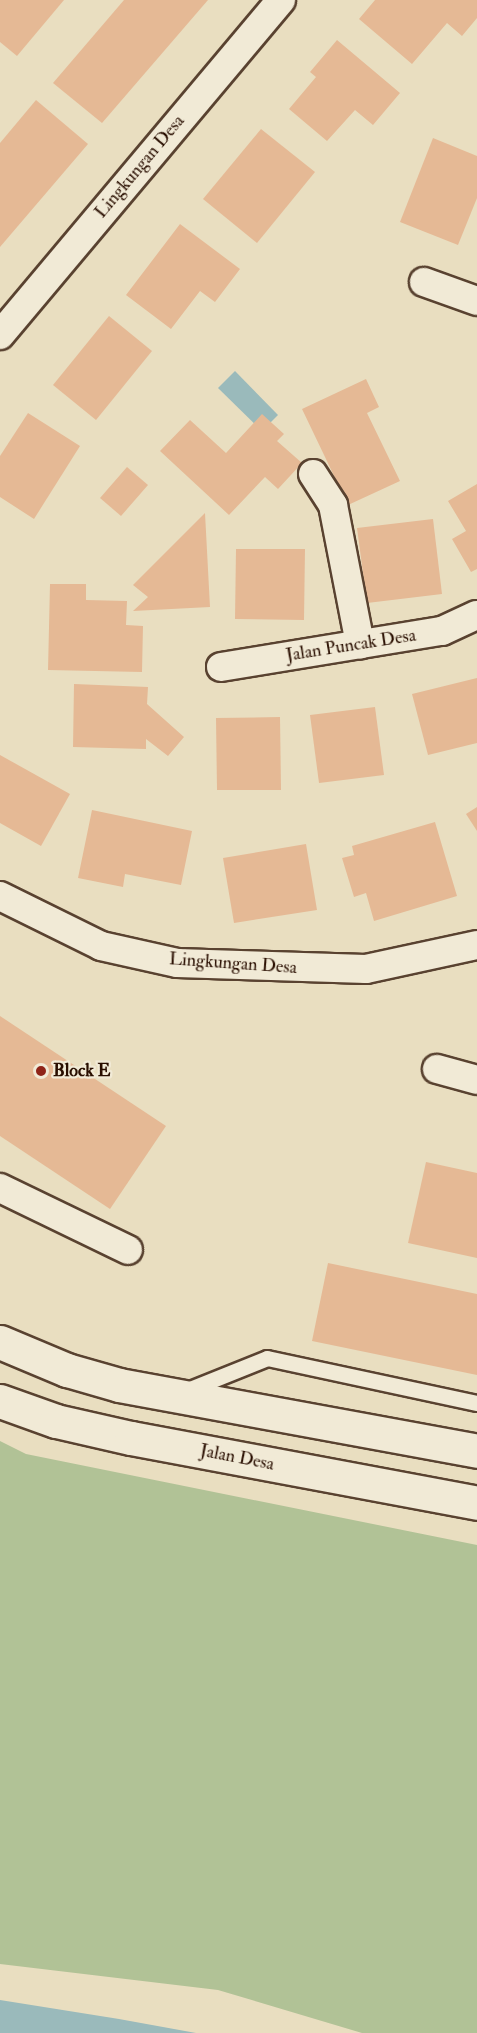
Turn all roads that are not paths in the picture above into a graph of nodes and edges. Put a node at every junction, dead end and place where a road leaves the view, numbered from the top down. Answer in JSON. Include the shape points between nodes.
{"nodes":[{"id":1,"x":281,"y":0,"type":"edge"},
{"id":2,"x":424,"y":282,"type":"dead end"},
{"id":3,"x":477,"y":301,"type":"edge"},
{"id":4,"x":0,"y":335,"type":"edge"},
{"id":5,"x":313,"y":474,"type":"dead end"},
{"id":6,"x":477,"y":615,"type":"edge"},
{"id":7,"x":360,"y":644,"type":"junction"},
{"id":8,"x":221,"y":667,"type":"dead end"},
{"id":9,"x":0,"y":896,"type":"edge"},
{"id":10,"x":477,"y":945,"type":"edge"},
{"id":11,"x":436,"y":1069,"type":"dead end"},
{"id":12,"x":477,"y":1080,"type":"edge"},
{"id":13,"x":0,"y":1188,"type":"edge"},
{"id":14,"x":128,"y":1250,"type":"dead end"},
{"id":15,"x":0,"y":1342,"type":"edge"},
{"id":16,"x":177,"y":1394,"type":"junction"},
{"id":17,"x":0,"y":1401,"type":"edge"},
{"id":18,"x":477,"y":1403,"type":"edge"},
{"id":19,"x":477,"y":1451,"type":"edge"},
{"id":20,"x":477,"y":1503,"type":"edge"}],
"edges":[{"from":1,"to":4,"type":"street","name":"Lingkungan Desa"},
{"from":2,"to":3,"type":"street"},
{"from":5,"to":7,"type":"street","via":[[333,505]]},
{"from":6,"to":7,"type":"street","name":"Jalan Puncak Desa","via":[[442,631]]},
{"from":7,"to":8,"type":"street","name":"Jalan Puncak Desa"},
{"from":9,"to":10,"type":"street","name":"Lingkungan Desa","via":[[101,946],[177,963],[366,969]]},
{"from":11,"to":12,"type":"street"},
{"from":13,"to":14,"type":"street"},
{"from":15,"to":16,"type":"main road","via":[[67,1370]]},
{"from":16,"to":18,"type":"lane","via":[[267,1358]]},
{"from":16,"to":19,"type":"main road"},
{"from":17,"to":20,"type":"main road","name":"Jalan Desa","via":[[56,1421],[130,1438]]}]}
